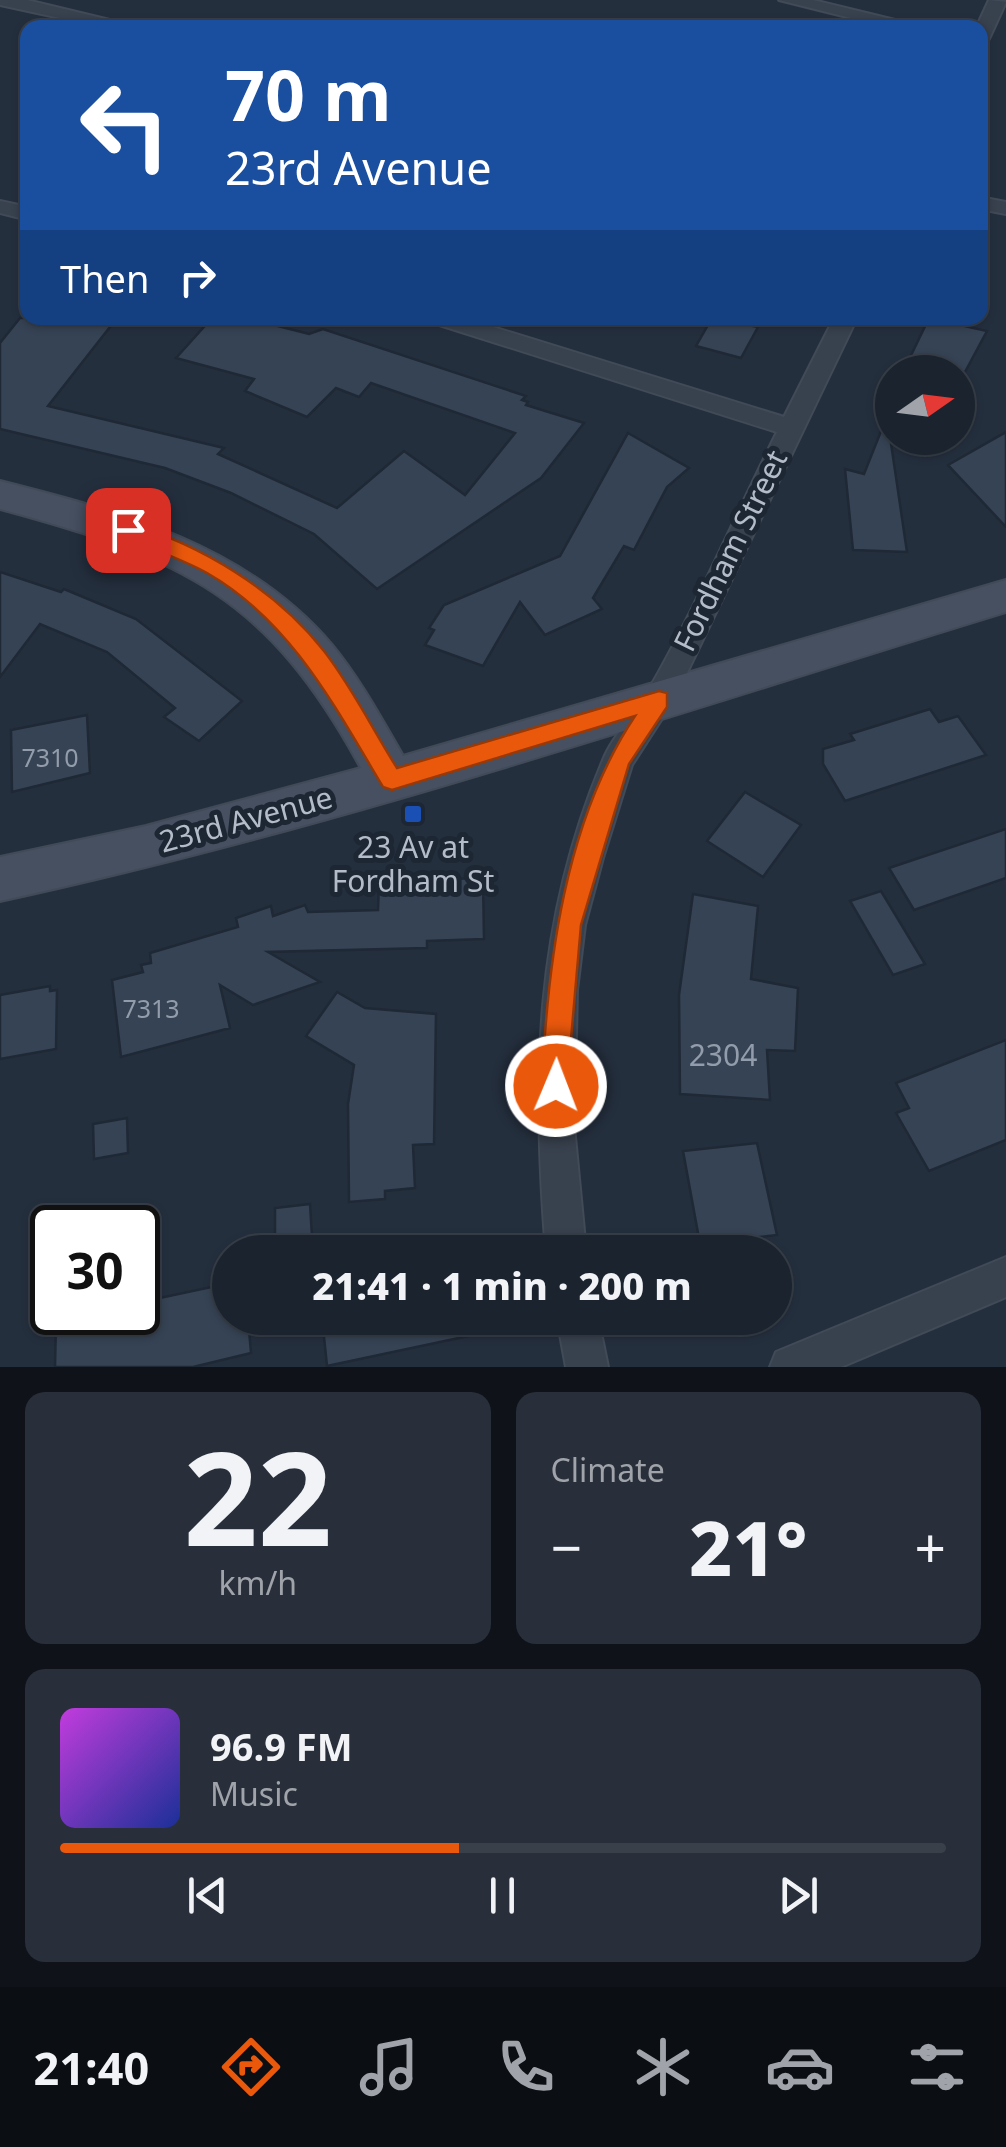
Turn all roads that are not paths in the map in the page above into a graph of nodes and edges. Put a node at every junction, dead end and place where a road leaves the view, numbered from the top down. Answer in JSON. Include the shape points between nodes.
{"nodes":[{"id":1,"x":2,"y":0,"type":"edge"},
{"id":2,"x":788,"y":0,"type":"edge"},
{"id":3,"x":96,"y":20,"type":"edge"},
{"id":4,"x":882,"y":20,"type":"edge"},
{"id":5,"x":463,"y":325,"type":"edge"},
{"id":6,"x":842,"y":325,"type":"edge"},
{"id":7,"x":791,"y":428,"type":"junction"},
{"id":8,"x":0,"y":495,"type":"edge"},
{"id":9,"x":1006,"y":596,"type":"edge"},
{"id":10,"x":659,"y":700,"type":"junction"},
{"id":11,"x":392,"y":780,"type":"junction"},
{"id":12,"x":0,"y":879,"type":"edge"},
{"id":13,"x":565,"y":1235,"type":"edge"},
{"id":14,"x":1006,"y":1277,"type":"edge"},
{"id":15,"x":581,"y":1335,"type":"edge"},
{"id":16,"x":587,"y":1367,"type":"edge"},
{"id":17,"x":791,"y":1367,"type":"edge"}],
"edges":[{"from":1,"to":3,"type":"street"},
{"from":2,"to":4,"type":"street"},
{"from":5,"to":7,"type":"street"},
{"from":6,"to":7,"type":"street","name":"Fordham Street"},
{"from":7,"to":10,"type":"street","name":"Fordham Street"},
{"from":8,"to":11,"type":"street","via":[[128,530],[216,568],[317,658]]},
{"from":9,"to":10,"type":"street","name":"23rd Avenue"},
{"from":10,"to":11,"type":"street","name":"23rd Avenue"},
{"from":10,"to":13,"type":"street","name":"Fordham Street","via":[[618,761],[568,925],[555,1126]]},
{"from":11,"to":12,"type":"street","name":"23rd Avenue","via":[[146,848]]},
{"from":14,"to":17,"type":"street"},
{"from":15,"to":16,"type":"street"}]}
